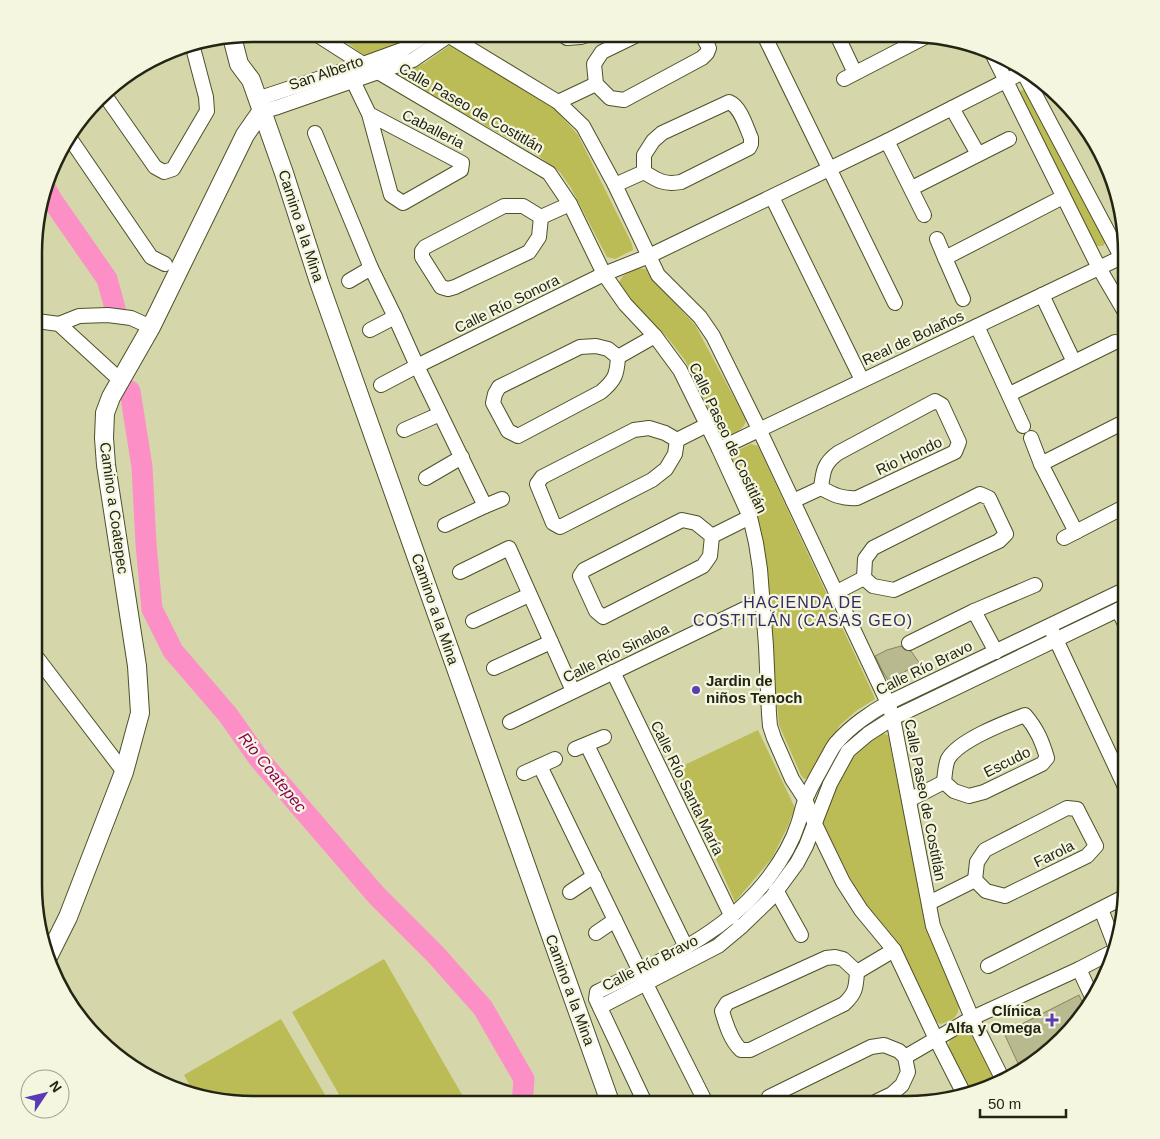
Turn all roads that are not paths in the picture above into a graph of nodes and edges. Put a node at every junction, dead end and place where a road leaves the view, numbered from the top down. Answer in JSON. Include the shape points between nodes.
{"nodes":[{"id":1,"x":329,"y":42,"type":"edge"},
{"id":2,"x":415,"y":42,"type":"edge"},
{"id":3,"x":439,"y":42,"type":"edge"},
{"id":4,"x":460,"y":42,"type":"edge"},
{"id":5,"x":623,"y":42,"type":"edge"},
{"id":6,"x":706,"y":42,"type":"edge"},
{"id":7,"x":767,"y":42,"type":"edge"},
{"id":8,"x":839,"y":42,"type":"edge"},
{"id":9,"x":234,"y":43,"type":"edge"},
{"id":10,"x":246,"y":43,"type":"edge"},
{"id":11,"x":914,"y":43,"type":"edge"},
{"id":12,"x":194,"y":52,"type":"edge"},
{"id":13,"x":997,"y":63,"type":"edge"},
{"id":14,"x":363,"y":64,"type":"junction"},
{"id":15,"x":378,"y":72,"type":"junction"},
{"id":16,"x":1017,"y":74,"type":"edge"},
{"id":17,"x":251,"y":80,"type":"junction"},
{"id":18,"x":353,"y":81,"type":"junction"},
{"id":19,"x":1006,"y":81,"type":"junction"},
{"id":20,"x":1029,"y":82,"type":"edge"},
{"id":21,"x":596,"y":84,"type":"junction"},
{"id":22,"x":108,"y":100,"type":"edge"},
{"id":23,"x":558,"y":102,"type":"junction"},
{"id":24,"x":259,"y":105,"type":"junction"},
{"id":25,"x":952,"y":108,"type":"junction"},
{"id":26,"x":369,"y":114,"type":"junction"},
{"id":27,"x":315,"y":133,"type":"dead end"},
{"id":28,"x":1009,"y":139,"type":"dead end"},
{"id":29,"x":887,"y":141,"type":"junction"},
{"id":30,"x":74,"y":144,"type":"edge"},
{"id":31,"x":978,"y":154,"type":"junction"},
{"id":32,"x":830,"y":169,"type":"junction"},
{"id":33,"x":644,"y":172,"type":"junction"},
{"id":34,"x":615,"y":185,"type":"junction"},
{"id":35,"x":912,"y":188,"type":"junction"},
{"id":36,"x":772,"y":196,"type":"junction"},
{"id":37,"x":1063,"y":197,"type":"junction"},
{"id":38,"x":570,"y":204,"type":"junction"},
{"id":39,"x":924,"y":215,"type":"dead end"},
{"id":40,"x":541,"y":217,"type":"junction"},
{"id":41,"x":937,"y":239,"type":"dead end"},
{"id":42,"x":1117,"y":245,"type":"edge"},
{"id":43,"x":649,"y":256,"type":"junction"},
{"id":44,"x":945,"y":258,"type":"junction"},
{"id":45,"x":1118,"y":261,"type":"edge"},
{"id":46,"x":166,"y":264,"type":"dead end"},
{"id":47,"x":370,"y":268,"type":"junction"},
{"id":48,"x":1099,"y":268,"type":"junction"},
{"id":49,"x":604,"y":274,"type":"junction"},
{"id":50,"x":349,"y":281,"type":"dead end"},
{"id":51,"x":1042,"y":295,"type":"junction"},
{"id":52,"x":963,"y":298,"type":"dead end"},
{"id":53,"x":1118,"y":300,"type":"edge"},
{"id":54,"x":895,"y":304,"type":"dead end"},
{"id":55,"x":395,"y":317,"type":"junction"},
{"id":56,"x":42,"y":321,"type":"edge"},
{"id":57,"x":59,"y":324,"type":"junction"},
{"id":58,"x":977,"y":326,"type":"junction"},
{"id":59,"x":151,"y":327,"type":"junction"},
{"id":60,"x":370,"y":330,"type":"dead end"},
{"id":61,"x":655,"y":336,"type":"junction"},
{"id":62,"x":1115,"y":342,"type":"dead end"},
{"id":63,"x":618,"y":357,"type":"junction"},
{"id":64,"x":1074,"y":362,"type":"junction"},
{"id":65,"x":417,"y":366,"type":"junction"},
{"id":66,"x":120,"y":380,"type":"junction"},
{"id":67,"x":862,"y":380,"type":"junction"},
{"id":68,"x":381,"y":385,"type":"dead end"},
{"id":69,"x":1010,"y":394,"type":"junction"},
{"id":70,"x":440,"y":414,"type":"junction"},
{"id":71,"x":707,"y":425,"type":"junction"},
{"id":72,"x":1118,"y":425,"type":"edge"},
{"id":73,"x":760,"y":429,"type":"junction"},
{"id":74,"x":404,"y":430,"type":"dead end"},
{"id":75,"x":677,"y":440,"type":"junction"},
{"id":76,"x":719,"y":449,"type":"junction"},
{"id":77,"x":462,"y":457,"type":"junction"},
{"id":78,"x":1041,"y":464,"type":"junction"},
{"id":79,"x":426,"y":478,"type":"dead end"},
{"id":80,"x":821,"y":488,"type":"junction"},
{"id":81,"x":502,"y":499,"type":"dead end"},
{"id":82,"x":793,"y":501,"type":"junction"},
{"id":83,"x":485,"y":506,"type":"junction"},
{"id":84,"x":1118,"y":510,"type":"edge"},
{"id":85,"x":750,"y":516,"type":"junction"},
{"id":86,"x":445,"y":525,"type":"dead end"},
{"id":87,"x":712,"y":536,"type":"junction"},
{"id":88,"x":460,"y":572,"type":"dead end"},
{"id":89,"x":864,"y":578,"type":"junction"},
{"id":90,"x":1035,"y":585,"type":"dead end"},
{"id":91,"x":837,"y":592,"type":"junction"},
{"id":92,"x":1118,"y":593,"type":"edge"},
{"id":93,"x":529,"y":595,"type":"junction"},
{"id":94,"x":763,"y":600,"type":"junction"},
{"id":95,"x":1118,"y":610,"type":"edge"},
{"id":96,"x":974,"y":611,"type":"junction"},
{"id":97,"x":474,"y":621,"type":"dead end"},
{"id":98,"x":1050,"y":626,"type":"junction"},
{"id":99,"x":1056,"y":640,"type":"junction"},
{"id":100,"x":551,"y":642,"type":"junction"},
{"id":101,"x":909,"y":643,"type":"dead end"},
{"id":102,"x":996,"y":652,"type":"junction"},
{"id":103,"x":42,"y":666,"type":"edge"},
{"id":104,"x":494,"y":668,"type":"dead end"},
{"id":105,"x":613,"y":672,"type":"junction"},
{"id":106,"x":573,"y":692,"type":"junction"},
{"id":107,"x":888,"y":703,"type":"junction"},
{"id":108,"x":893,"y":718,"type":"junction"},
{"id":109,"x":510,"y":722,"type":"dead end"},
{"id":110,"x":604,"y":737,"type":"dead end"},
{"id":111,"x":555,"y":759,"type":"dead end"},
{"id":112,"x":540,"y":766,"type":"junction"},
{"id":113,"x":124,"y":772,"type":"junction"},
{"id":114,"x":1118,"y":772,"type":"edge"},
{"id":115,"x":524,"y":773,"type":"dead end"},
{"id":116,"x":944,"y":782,"type":"junction"},
{"id":117,"x":806,"y":799,"type":"junction"},
{"id":118,"x":909,"y":800,"type":"junction"},
{"id":119,"x":814,"y":822,"type":"junction"},
{"id":120,"x":594,"y":876,"type":"junction"},
{"id":121,"x":975,"y":880,"type":"junction"},
{"id":122,"x":776,"y":890,"type":"junction"},
{"id":123,"x":570,"y":892,"type":"dead end"},
{"id":124,"x":1117,"y":901,"type":"edge"},
{"id":125,"x":929,"y":902,"type":"junction"},
{"id":126,"x":1101,"y":909,"type":"junction"},
{"id":127,"x":732,"y":917,"type":"junction"},
{"id":128,"x":615,"y":920,"type":"junction"},
{"id":129,"x":596,"y":933,"type":"dead end"},
{"id":130,"x":800,"y":935,"type":"dead end"},
{"id":131,"x":1111,"y":935,"type":"edge"},
{"id":132,"x":686,"y":947,"type":"junction"},
{"id":133,"x":52,"y":948,"type":"edge"},
{"id":134,"x":894,"y":950,"type":"junction"},
{"id":135,"x":1105,"y":956,"type":"edge"},
{"id":136,"x":988,"y":966,"type":"dead end"},
{"id":137,"x":1079,"y":969,"type":"junction"},
{"id":138,"x":640,"y":970,"type":"junction"},
{"id":139,"x":857,"y":972,"type":"junction"},
{"id":140,"x":646,"y":984,"type":"junction"},
{"id":141,"x":1089,"y":991,"type":"edge"},
{"id":142,"x":600,"y":1008,"type":"junction"},
{"id":143,"x":972,"y":1018,"type":"junction"},
{"id":144,"x":936,"y":1039,"type":"junction"},
{"id":145,"x":906,"y":1058,"type":"junction"},
{"id":146,"x":1000,"y":1075,"type":"edge"},
{"id":147,"x":961,"y":1089,"type":"edge"},
{"id":148,"x":608,"y":1096,"type":"edge"},
{"id":149,"x":642,"y":1096,"type":"edge"},
{"id":150,"x":702,"y":1096,"type":"edge"},
{"id":151,"x":777,"y":1096,"type":"edge"},
{"id":152,"x":888,"y":1096,"type":"edge"}],
"edges":[{"from":1,"to":14,"type":"street","name":"Calle Paseo de Costitlán"},
{"from":2,"to":14,"type":"street","name":"San Alberto"},
{"from":3,"to":15,"type":"street","name":"San Alberto","via":[[413,60]]},
{"from":4,"to":23,"type":"street","name":"Calle Paseo de Costitlán"},
{"from":5,"to":21,"type":"street","via":[[602,52],[594,64]]},
{"from":6,"to":21,"type":"street","via":[[709,48],[702,58],[624,100],[610,98]]},
{"from":7,"to":32,"type":"street"},
{"from":8,"to":11,"type":"street","via":[[850,76]]},
{"from":9,"to":17,"type":"main road","via":[[239,64]]},
{"from":10,"to":17,"type":"main road"},
{"from":12,"to":22,"type":"street","via":[[207,112],[173,169],[164,172],[155,167]]},
{"from":13,"to":19,"type":"street"},
{"from":14,"to":15,"type":"street","name":"Calle Paseo de Costitlán"},
{"from":14,"to":24,"type":"street","name":"San Alberto"},
{"from":15,"to":18,"type":"street","name":"San Alberto"},
{"from":15,"to":38,"type":"street","name":"Calle Paseo de Costitlán","via":[[549,173]]},
{"from":16,"to":19,"type":"street","name":"Calle Río Sonora"},
{"from":17,"to":24,"type":"main road"},
{"from":18,"to":24,"type":"street","name":"San Alberto"},
{"from":18,"to":26,"type":"street","name":"Caballeria"},
{"from":19,"to":25,"type":"street","name":"Calle Río Sonora"},
{"from":19,"to":37,"type":"street"},
{"from":20,"to":42,"type":"street"},
{"from":21,"to":23,"type":"street"},
{"from":23,"to":34,"type":"street","name":"Calle Paseo de Costitlán","via":[[583,126]]},
{"from":24,"to":59,"type":"main road","name":"Camino a Coatepec"},
{"from":24,"to":148,"type":"main road","name":"Camino a la Mina"},
{"from":25,"to":29,"type":"street","name":"Calle Río Sonora"},
{"from":25,"to":31,"type":"street"},
{"from":26,"to":26,"type":"street","name":"Caballeria","via":[[391,195],[403,203],[461,170],[462,163]]},
{"from":27,"to":47,"type":"street"},
{"from":28,"to":31,"type":"street"},
{"from":29,"to":32,"type":"street","name":"Calle Río Sonora"},
{"from":29,"to":35,"type":"street"},
{"from":30,"to":46,"type":"street","via":[[151,257]]},
{"from":31,"to":35,"type":"street"},
{"from":32,"to":36,"type":"street","name":"Calle Río Sonora"},
{"from":32,"to":54,"type":"street"},
{"from":33,"to":33,"type":"street","via":[[644,155],[652,141],[662,133],[729,102],[738,109],[751,138],[749,148],[681,182],[671,184]]},
{"from":33,"to":34,"type":"street"},
{"from":34,"to":43,"type":"street","name":"Calle Paseo de Costitlán"},
{"from":35,"to":39,"type":"street"},
{"from":36,"to":43,"type":"street","name":"Calle Río Sonora"},
{"from":36,"to":67,"type":"street"},
{"from":37,"to":44,"type":"street"},
{"from":37,"to":48,"type":"street"},
{"from":38,"to":40,"type":"street"},
{"from":38,"to":49,"type":"street","name":"Calle Paseo de Costitlán"},
{"from":40,"to":40,"type":"street","via":[[539,237],[529,252],[455,287],[441,287],[422,257],[425,247],[504,206],[523,206]]},
{"from":41,"to":44,"type":"street"},
{"from":43,"to":49,"type":"street","name":"Calle Río Sonora"},
{"from":43,"to":73,"type":"street","name":"Calle Paseo de Costitlán","via":[[658,275],[700,317],[713,336]]},
{"from":44,"to":52,"type":"street"},
{"from":45,"to":48,"type":"street","name":"Real de Bolaños"},
{"from":47,"to":50,"type":"street"},
{"from":47,"to":55,"type":"street"},
{"from":48,"to":51,"type":"street","name":"Real de Bolaños"},
{"from":48,"to":53,"type":"street"},
{"from":49,"to":61,"type":"street","name":"Calle Paseo de Costitlán","via":[[625,304]]},
{"from":49,"to":65,"type":"street","name":"Calle Río Sonora"},
{"from":51,"to":58,"type":"street","name":"Real de Bolaños"},
{"from":51,"to":64,"type":"street"},
{"from":55,"to":60,"type":"street"},
{"from":55,"to":65,"type":"street"},
{"from":56,"to":57,"type":"street"},
{"from":57,"to":59,"type":"street","via":[[79,316],[108,316],[131,318]]},
{"from":57,"to":66,"type":"street"},
{"from":58,"to":67,"type":"street","name":"Real de Bolaños"},
{"from":58,"to":69,"type":"street"},
{"from":59,"to":66,"type":"main road","name":"Camino a Coatepec"},
{"from":61,"to":63,"type":"street"},
{"from":61,"to":71,"type":"street","name":"Calle Paseo de Costitlán","via":[[680,370]]},
{"from":62,"to":64,"type":"street"},
{"from":63,"to":63,"type":"street","via":[[602,347],[580,347],[499,387],[493,403],[508,432],[518,436],[601,392],[612,382],[618,369]]},
{"from":64,"to":69,"type":"street"},
{"from":65,"to":68,"type":"street","name":"Calle Río Sonora"},
{"from":65,"to":70,"type":"street"},
{"from":66,"to":113,"type":"main road","name":"Camino a Coatepec","via":[[105,413],[106,465],[137,666],[140,713]]},
{"from":67,"to":73,"type":"street","name":"Real de Bolaños"},
{"from":69,"to":78,"type":"street"},
{"from":70,"to":74,"type":"street"},
{"from":70,"to":77,"type":"street"},
{"from":71,"to":75,"type":"street"},
{"from":71,"to":76,"type":"street","name":"Calle Paseo de Costitlán"},
{"from":72,"to":78,"type":"street"},
{"from":73,"to":76,"type":"street","name":"Real de Bolaños"},
{"from":73,"to":82,"type":"street","name":"Calle Paseo de Costitlán"},
{"from":75,"to":75,"type":"street","via":[[650,428],[634,430],[542,477],[537,484],[553,523],[560,528],[652,480],[666,469],[675,454]]},
{"from":76,"to":85,"type":"street","name":"Calle Paseo de Costitlán"},
{"from":77,"to":79,"type":"street"},
{"from":77,"to":83,"type":"street"},
{"from":78,"to":84,"type":"street","via":[[1070,535]]},
{"from":80,"to":80,"type":"street","name":"Rio Hondo","via":[[829,459],[935,401],[942,405],[959,442],[955,452],[858,498],[846,498]]},
{"from":80,"to":82,"type":"street"},
{"from":81,"to":83,"type":"street"},
{"from":82,"to":91,"type":"street","name":"Calle Paseo de Costitlán"},
{"from":83,"to":86,"type":"street"},
{"from":85,"to":87,"type":"street"},
{"from":85,"to":94,"type":"street","name":"Calle Paseo de Costitlán"},
{"from":87,"to":87,"type":"street","via":[[710,556],[703,566],[603,617],[596,611],[580,576],[584,570],[682,520],[696,523]]},
{"from":88,"to":93,"type":"street","via":[[509,548]]},
{"from":89,"to":89,"type":"street","via":[[873,586],[894,590],[999,542],[1006,534],[989,498],[980,494],[873,548],[866,559]]},
{"from":89,"to":91,"type":"street"},
{"from":90,"to":96,"type":"street"},
{"from":91,"to":107,"type":"street","name":"Calle Paseo de Costitlán"},
{"from":92,"to":98,"type":"street","name":"Calle Río Bravo"},
{"from":93,"to":97,"type":"street"},
{"from":93,"to":100,"type":"street"},
{"from":94,"to":105,"type":"street","name":"Calle Río Sinaloa"},
{"from":94,"to":117,"type":"street","name":"Calle Paseo de Costitlán","via":[[770,726],[792,779]]},
{"from":95,"to":99,"type":"street","name":"Calle Río Bravo"},
{"from":96,"to":101,"type":"street"},
{"from":96,"to":102,"type":"street"},
{"from":98,"to":99,"type":"street"},
{"from":98,"to":102,"type":"street","name":"Calle Río Bravo"},
{"from":99,"to":108,"type":"street","name":"Calle Río Bravo"},
{"from":99,"to":114,"type":"street"},
{"from":100,"to":104,"type":"street"},
{"from":100,"to":106,"type":"street"},
{"from":102,"to":107,"type":"street","name":"Calle Río Bravo"},
{"from":103,"to":113,"type":"street"},
{"from":105,"to":106,"type":"street","name":"Calle Río Sinaloa"},
{"from":105,"to":127,"type":"street","name":"Calle Río Santa María"},
{"from":106,"to":109,"type":"street","name":"Calle Río Sinaloa"},
{"from":107,"to":108,"type":"street","name":"Calle Paseo de Costitlán"},
{"from":107,"to":117,"type":"street","name":"Calle Río Bravo","via":[[836,742]]},
{"from":108,"to":118,"type":"street","name":"Calle Paseo de Costitlán"},
{"from":108,"to":119,"type":"street","name":"Calle Río Bravo","via":[[848,751]]},
{"from":110,"to":132,"type":"street","via":[[581,747]]},
{"from":111,"to":112,"type":"street"},
{"from":112,"to":115,"type":"street"},
{"from":112,"to":120,"type":"street"},
{"from":113,"to":133,"type":"main road","name":"Camino a Coatepec"},
{"from":116,"to":116,"type":"street","name":"Escudo","via":[[948,759],[966,741],[1025,715],[1034,725],[1047,758],[1042,764],[969,796],[954,791]]},
{"from":116,"to":118,"type":"street"},
{"from":117,"to":119,"type":"street","name":"Calle Paseo de Costitlán"},
{"from":117,"to":127,"type":"street","name":"Calle Río Bravo","via":[[782,857],[755,895]]},
{"from":118,"to":125,"type":"street","name":"Calle Paseo de Costitlán"},
{"from":119,"to":122,"type":"street","name":"Calle Río Bravo","via":[[797,863]]},
{"from":119,"to":134,"type":"street","name":"Calle Paseo de Costitlán","via":[[842,882]]},
{"from":120,"to":123,"type":"street"},
{"from":120,"to":128,"type":"street"},
{"from":121,"to":121,"type":"street","name":"Farola","via":[[976,862],[985,850],[1066,808],[1077,809],[1096,846],[1087,856],[1005,896],[986,891]]},
{"from":121,"to":125,"type":"street"},
{"from":122,"to":130,"type":"street"},
{"from":122,"to":140,"type":"street","name":"Calle Río Bravo","via":[[718,946]]},
{"from":124,"to":126,"type":"street"},
{"from":125,"to":143,"type":"street","name":"Calle Paseo de Costitlán","via":[[933,926]]},
{"from":126,"to":131,"type":"street"},
{"from":126,"to":136,"type":"street"},
{"from":127,"to":132,"type":"street","name":"Calle Río Bravo"},
{"from":128,"to":129,"type":"street"},
{"from":128,"to":138,"type":"street"},
{"from":132,"to":138,"type":"street","name":"Calle Río Bravo"},
{"from":134,"to":139,"type":"street"},
{"from":134,"to":144,"type":"street","name":"Calle Paseo de Costitlán"},
{"from":135,"to":137,"type":"street"},
{"from":137,"to":141,"type":"street"},
{"from":137,"to":143,"type":"street"},
{"from":138,"to":140,"type":"street"},
{"from":138,"to":142,"type":"street","name":"Calle Río Bravo","via":[[597,992]]},
{"from":139,"to":139,"type":"street","via":[[856,989],[844,1004],[750,1050],[742,1050],[736,1045],[722,1011],[727,1003],[826,958],[843,959]]},
{"from":140,"to":142,"type":"street","name":"Calle Río Bravo"},
{"from":140,"to":150,"type":"street"},
{"from":142,"to":149,"type":"street"},
{"from":143,"to":144,"type":"street"},
{"from":143,"to":146,"type":"street","name":"Calle Paseo de Costitlán"},
{"from":144,"to":145,"type":"street"},
{"from":144,"to":147,"type":"street","name":"Calle Paseo de Costitlán"},
{"from":145,"to":151,"type":"street","via":[[884,1045],[871,1047]]},
{"from":145,"to":152,"type":"street","via":[[908,1072],[902,1085]]}]}
